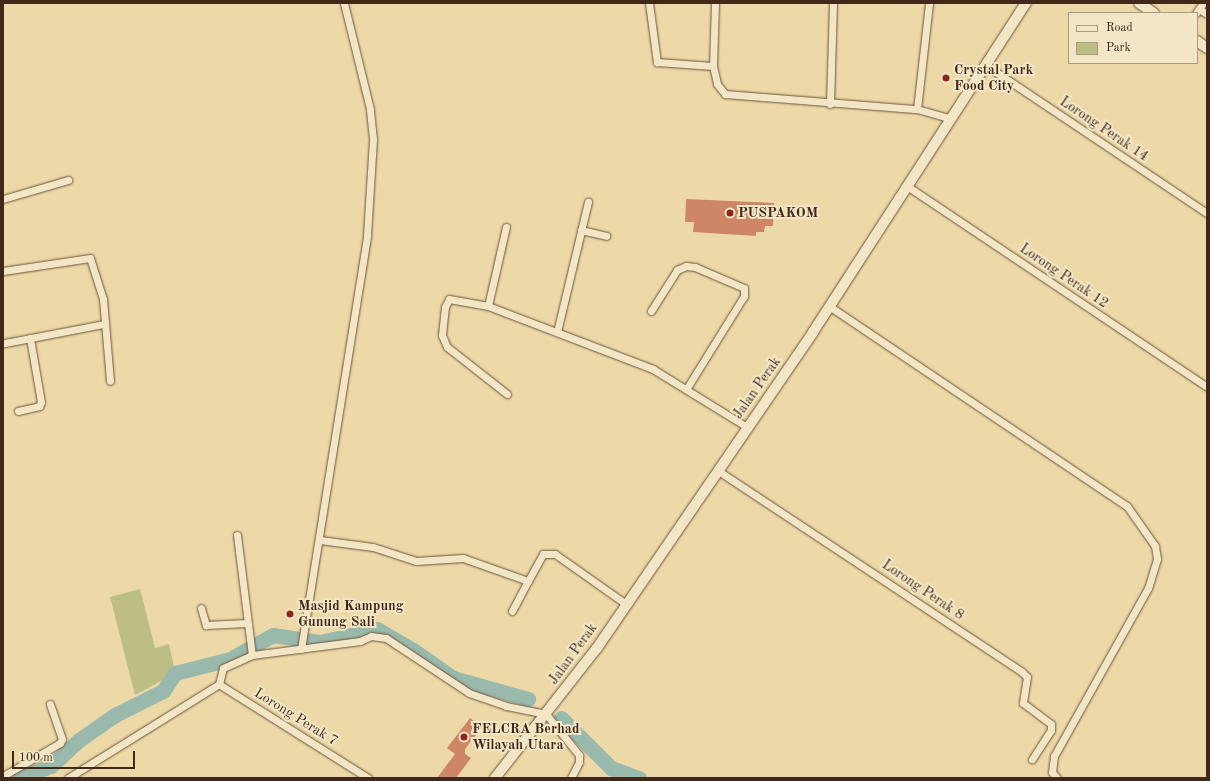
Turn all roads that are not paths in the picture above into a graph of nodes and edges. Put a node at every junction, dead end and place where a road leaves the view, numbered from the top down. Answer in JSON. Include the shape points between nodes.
{"nodes":[{"id":1,"x":344,"y":3,"type":"edge"},
{"id":2,"x":649,"y":3,"type":"edge"},
{"id":3,"x":715,"y":3,"type":"edge"},
{"id":4,"x":833,"y":3,"type":"edge"},
{"id":5,"x":929,"y":3,"type":"edge"},
{"id":6,"x":1026,"y":3,"type":"edge"},
{"id":7,"x":1139,"y":3,"type":"edge"},
{"id":8,"x":1199,"y":8,"type":"edge"},
{"id":9,"x":1152,"y":12,"type":"edge"},
{"id":10,"x":1207,"y":14,"type":"edge"},
{"id":11,"x":1198,"y":42,"type":"edge"},
{"id":12,"x":1207,"y":48,"type":"edge"},
{"id":13,"x":713,"y":66,"type":"junction"},
{"id":14,"x":987,"y":66,"type":"junction"},
{"id":15,"x":830,"y":104,"type":"junction"},
{"id":16,"x":917,"y":109,"type":"junction"},
{"id":17,"x":951,"y":119,"type":"junction"},
{"id":18,"x":68,"y":180,"type":"dead end"},
{"id":19,"x":906,"y":186,"type":"junction"},
{"id":20,"x":3,"y":199,"type":"edge"},
{"id":21,"x":588,"y":202,"type":"dead end"},
{"id":22,"x":1207,"y":213,"type":"edge"},
{"id":23,"x":506,"y":227,"type":"dead end"},
{"id":24,"x":581,"y":230,"type":"junction"},
{"id":25,"x":606,"y":236,"type":"dead end"},
{"id":26,"x":3,"y":271,"type":"edge"},
{"id":27,"x":488,"y":306,"type":"junction"},
{"id":28,"x":829,"y":306,"type":"junction"},
{"id":29,"x":651,"y":311,"type":"dead end"},
{"id":30,"x":104,"y":324,"type":"junction"},
{"id":31,"x":557,"y":332,"type":"junction"},
{"id":32,"x":30,"y":338,"type":"junction"},
{"id":33,"x":5,"y":343,"type":"dead end"},
{"id":34,"x":110,"y":381,"type":"dead end"},
{"id":35,"x":1207,"y":387,"type":"edge"},
{"id":36,"x":687,"y":388,"type":"junction"},
{"id":37,"x":507,"y":394,"type":"dead end"},
{"id":38,"x":18,"y":411,"type":"dead end"},
{"id":39,"x":747,"y":427,"type":"junction"},
{"id":40,"x":717,"y":470,"type":"junction"},
{"id":41,"x":237,"y":535,"type":"dead end"},
{"id":42,"x":320,"y":540,"type":"junction"},
{"id":43,"x":528,"y":581,"type":"junction"},
{"id":44,"x":626,"y":604,"type":"junction"},
{"id":45,"x":201,"y":608,"type":"dead end"},
{"id":46,"x":512,"y":611,"type":"dead end"},
{"id":47,"x":247,"y":623,"type":"junction"},
{"id":48,"x":302,"y":642,"type":"junction"},
{"id":49,"x":252,"y":654,"type":"junction"},
{"id":50,"x":219,"y":684,"type":"junction"},
{"id":51,"x":50,"y":704,"type":"dead end"},
{"id":52,"x":546,"y":714,"type":"junction"},
{"id":53,"x":1032,"y":759,"type":"dead end"},
{"id":54,"x":3,"y":776,"type":"edge"},
{"id":55,"x":68,"y":778,"type":"edge"},
{"id":56,"x":368,"y":778,"type":"edge"},
{"id":57,"x":495,"y":778,"type":"edge"},
{"id":58,"x":571,"y":778,"type":"edge"},
{"id":59,"x":1057,"y":778,"type":"edge"}],
"edges":[{"from":1,"to":42,"type":"street","via":[[370,109],[373,139],[367,235]]},
{"from":2,"to":13,"type":"street","via":[[657,62]]},
{"from":3,"to":13,"type":"street"},
{"from":4,"to":15,"type":"street"},
{"from":5,"to":16,"type":"street"},
{"from":6,"to":14,"type":"street","name":"Jalan Perak"},
{"from":7,"to":9,"type":"street"},
{"from":8,"to":10,"type":"street"},
{"from":11,"to":12,"type":"street"},
{"from":13,"to":15,"type":"street","via":[[717,84],[725,94],[733,97]]},
{"from":14,"to":17,"type":"street","name":"Jalan Perak"},
{"from":14,"to":22,"type":"street","name":"Lorong Perak 14"},
{"from":15,"to":16,"type":"street"},
{"from":16,"to":17,"type":"street"},
{"from":17,"to":19,"type":"street","name":"Jalan Perak"},
{"from":18,"to":20,"type":"street"},
{"from":19,"to":28,"type":"street","name":"Jalan Perak"},
{"from":19,"to":35,"type":"street","name":"Lorong Perak 12"},
{"from":21,"to":24,"type":"street"},
{"from":23,"to":27,"type":"street"},
{"from":24,"to":25,"type":"street"},
{"from":24,"to":31,"type":"street"},
{"from":26,"to":30,"type":"street","via":[[90,258],[103,299]]},
{"from":27,"to":31,"type":"street"},
{"from":27,"to":37,"type":"street","via":[[449,299],[445,307],[442,335],[451,353]]},
{"from":28,"to":39,"type":"street","name":"Jalan Perak"},
{"from":28,"to":59,"type":"street","via":[[1127,506],[1155,546],[1157,559],[1148,588],[1054,756],[1052,772]]},
{"from":29,"to":36,"type":"street","via":[[677,270],[686,266],[695,267],[744,288],[744,296]]},
{"from":30,"to":32,"type":"street"},
{"from":30,"to":34,"type":"street"},
{"from":31,"to":36,"type":"street","via":[[653,369]]},
{"from":32,"to":33,"type":"street"},
{"from":32,"to":38,"type":"street","via":[[41,402],[39,406]]},
{"from":36,"to":39,"type":"street"},
{"from":39,"to":40,"type":"street","name":"Jalan Perak"},
{"from":40,"to":44,"type":"street","name":"Jalan Perak"},
{"from":40,"to":53,"type":"street","name":"Lorong Perak 8","via":[[1028,677],[1023,703],[1050,724],[1051,730]]},
{"from":41,"to":47,"type":"street"},
{"from":42,"to":43,"type":"street","via":[[373,547],[416,561],[463,558]]},
{"from":42,"to":48,"type":"street"},
{"from":43,"to":44,"type":"street","via":[[544,554],[555,554]]},
{"from":43,"to":46,"type":"street"},
{"from":44,"to":52,"type":"street","name":"Jalan Perak","via":[[597,648]]},
{"from":45,"to":47,"type":"street","via":[[206,625]]},
{"from":47,"to":49,"type":"street"},
{"from":48,"to":49,"type":"street"},
{"from":48,"to":52,"type":"street","via":[[378,636],[386,638],[470,693],[506,706]]},
{"from":49,"to":50,"type":"street","via":[[230,663],[220,673]]},
{"from":50,"to":55,"type":"street"},
{"from":50,"to":56,"type":"street","name":"Lorong Perak 7"},
{"from":51,"to":54,"type":"street","via":[[62,739],[60,743]]},
{"from":52,"to":57,"type":"street","name":"Jalan Perak"},
{"from":52,"to":58,"type":"street","via":[[579,755]]}]}
